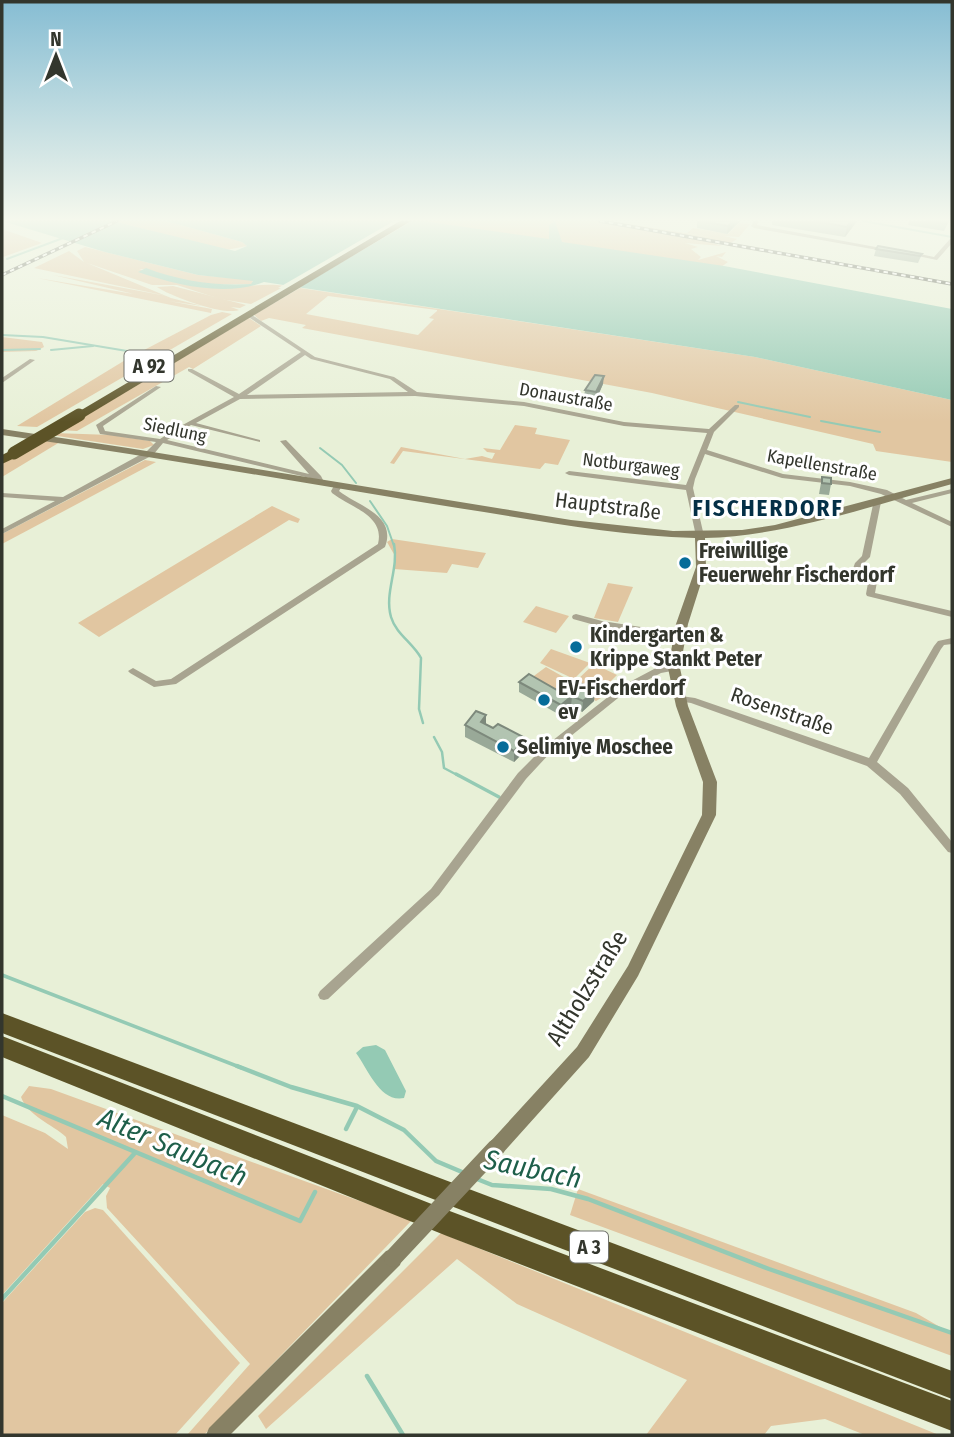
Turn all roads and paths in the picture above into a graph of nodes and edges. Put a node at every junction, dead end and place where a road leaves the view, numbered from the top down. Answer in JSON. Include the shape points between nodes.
{"nodes":[{"id":1,"x":287,"y":288,"type":"edge"},
{"id":2,"x":290,"y":288,"type":"edge"},
{"id":3,"x":252,"y":317,"type":"dead end"},
{"id":4,"x":233,"y":321,"type":"junction"},
{"id":5,"x":302,"y":355,"type":"junction"},
{"id":6,"x":32,"y":360,"type":"dead end"},
{"id":7,"x":190,"y":370,"type":"dead end"},
{"id":8,"x":2,"y":380,"type":"edge"},
{"id":9,"x":159,"y":387,"type":"dead end"},
{"id":10,"x":404,"y":388,"type":"junction"},
{"id":11,"x":415,"y":394,"type":"junction"},
{"id":12,"x":395,"y":396,"type":"junction"},
{"id":13,"x":239,"y":397,"type":"junction"},
{"id":14,"x":737,"y":406,"type":"dead end"},
{"id":15,"x":190,"y":423,"type":"junction"},
{"id":16,"x":711,"y":431,"type":"junction"},
{"id":17,"x":2,"y":432,"type":"edge"},
{"id":18,"x":163,"y":440,"type":"junction"},
{"id":19,"x":284,"y":441,"type":"dead end"},
{"id":20,"x":258,"y":442,"type":"dead end"},
{"id":21,"x":703,"y":451,"type":"junction"},
{"id":22,"x":6,"y":453,"type":"edge"},
{"id":23,"x":150,"y":453,"type":"junction"},
{"id":24,"x":569,"y":473,"type":"dead end"},
{"id":25,"x":319,"y":481,"type":"junction"},
{"id":26,"x":952,"y":481,"type":"edge"},
{"id":27,"x":338,"y":486,"type":"junction"},
{"id":28,"x":689,"y":488,"type":"junction"},
{"id":29,"x":952,"y":491,"type":"edge"},
{"id":30,"x":2,"y":495,"type":"edge"},
{"id":31,"x":66,"y":499,"type":"junction"},
{"id":32,"x":901,"y":500,"type":"junction"},
{"id":33,"x":877,"y":502,"type":"junction"},
{"id":34,"x":952,"y":525,"type":"edge"},
{"id":35,"x":2,"y":532,"type":"edge"},
{"id":36,"x":699,"y":536,"type":"junction"},
{"id":37,"x":952,"y":614,"type":"edge"},
{"id":38,"x":576,"y":617,"type":"dead end"},
{"id":39,"x":680,"y":636,"type":"junction"},
{"id":40,"x":952,"y":641,"type":"edge"},
{"id":41,"x":674,"y":668,"type":"junction"},
{"id":42,"x":133,"y":671,"type":"dead end"},
{"id":43,"x":681,"y":699,"type":"junction"},
{"id":44,"x":871,"y":763,"type":"junction"},
{"id":45,"x":952,"y":849,"type":"edge"},
{"id":46,"x":324,"y":995,"type":"dead end"},
{"id":47,"x":2,"y":1023,"type":"edge"},
{"id":48,"x":2,"y":1046,"type":"edge"},
{"id":49,"x":2,"y":1059,"type":"edge"},
{"id":50,"x":68,"y":1072,"type":"junction"},
{"id":51,"x":496,"y":1148,"type":"joint"},
{"id":52,"x":393,"y":1258,"type":"joint"},
{"id":53,"x":952,"y":1385,"type":"edge"},
{"id":54,"x":952,"y":1416,"type":"edge"},
{"id":55,"x":216,"y":1435,"type":"edge"}],
"edges":[{"from":1,"to":4,"type":"highway","number":"A 92"},
{"from":2,"to":4,"type":"highway","number":"A 92"},
{"from":3,"to":5,"type":"street","name":"Donaustraße"},
{"from":4,"to":22,"type":"highway","number":"A 92","bridge":true},
{"from":5,"to":10,"type":"street","name":"Donaustraße","via":[[392,378]]},
{"from":5,"to":13,"type":"street"},
{"from":6,"to":8,"type":"street"},
{"from":7,"to":13,"type":"street","name":"Donaustraße"},
{"from":9,"to":18,"type":"street","name":"Siedlung","via":[[99,425],[102,433]]},
{"from":10,"to":11,"type":"street","name":"Donaustraße"},
{"from":10,"to":12,"type":"street"},
{"from":11,"to":12,"type":"street","name":"Donaustraße"},
{"from":11,"to":16,"type":"street","name":"Donaustraße","via":[[524,404],[624,424]]},
{"from":12,"to":13,"type":"street","name":"Donaustraße"},
{"from":13,"to":15,"type":"street","name":"Siedlung"},
{"from":14,"to":16,"type":"street"},
{"from":15,"to":18,"type":"street","name":"Siedlung"},
{"from":15,"to":20,"type":"street","name":"Siedlung"},
{"from":16,"to":21,"type":"street"},
{"from":17,"to":23,"type":"main road","name":"Hauptstraße"},
{"from":18,"to":23,"type":"street"},
{"from":18,"to":25,"type":"street","name":"Siedlung"},
{"from":19,"to":25,"type":"street"},
{"from":21,"to":28,"type":"street"},
{"from":21,"to":32,"type":"street","name":"Kapellenstraße","via":[[782,476],[850,484]]},
{"from":23,"to":25,"type":"main road","name":"Hauptstraße"},
{"from":23,"to":31,"type":"street"},
{"from":24,"to":28,"type":"street","name":"Notburgaweg"},
{"from":25,"to":27,"type":"main road","name":"Hauptstraße"},
{"from":26,"to":32,"type":"main road","name":"Hauptstraße"},
{"from":27,"to":36,"type":"main road","name":"Hauptstraße","via":[[619,529]]},
{"from":27,"to":42,"type":"street","via":[[335,491],[344,501],[375,517],[382,528],[382,545],[173,682],[154,684]]},
{"from":28,"to":36,"type":"street"},
{"from":29,"to":32,"type":"street"},
{"from":30,"to":31,"type":"street"},
{"from":31,"to":35,"type":"street"},
{"from":32,"to":33,"type":"main road","name":"Hauptstraße"},
{"from":32,"to":34,"type":"street","name":"Kapellenstraße"},
{"from":33,"to":36,"type":"main road","name":"Hauptstraße","via":[[749,533]]},
{"from":33,"to":37,"type":"street","via":[[866,557],[854,577],[873,582],[870,594]]},
{"from":36,"to":39,"type":"main road","name":"Altholzstraße","via":[[701,568]]},
{"from":38,"to":39,"type":"street"},
{"from":39,"to":41,"type":"main road","name":"Altholzstraße"},
{"from":40,"to":44,"type":"street","via":[[937,648]]},
{"from":41,"to":43,"type":"main road","name":"Altholzstraße"},
{"from":41,"to":46,"type":"street","via":[[659,670],[625,688],[547,750],[522,776],[435,892]]},
{"from":43,"to":44,"type":"street","name":"Rosenstraße"},
{"from":43,"to":51,"type":"main road","name":"Altholzstraße","via":[[710,782],[709,815],[633,971],[583,1052]]},
{"from":44,"to":45,"type":"street","name":"Rosenstraße","via":[[904,791]]},
{"from":47,"to":53,"type":"highway","number":"A 3"},
{"from":48,"to":50,"type":"highway","number":"A 3"},
{"from":49,"to":50,"type":"highway","number":"A 3","via":[[29,1068]]},
{"from":50,"to":54,"type":"highway","number":"A 3"},
{"from":51,"to":52,"type":"street","name":"Altholzstraße","bridge":true},
{"from":52,"to":55,"type":"main road","name":"Altholzstraße"}]}
